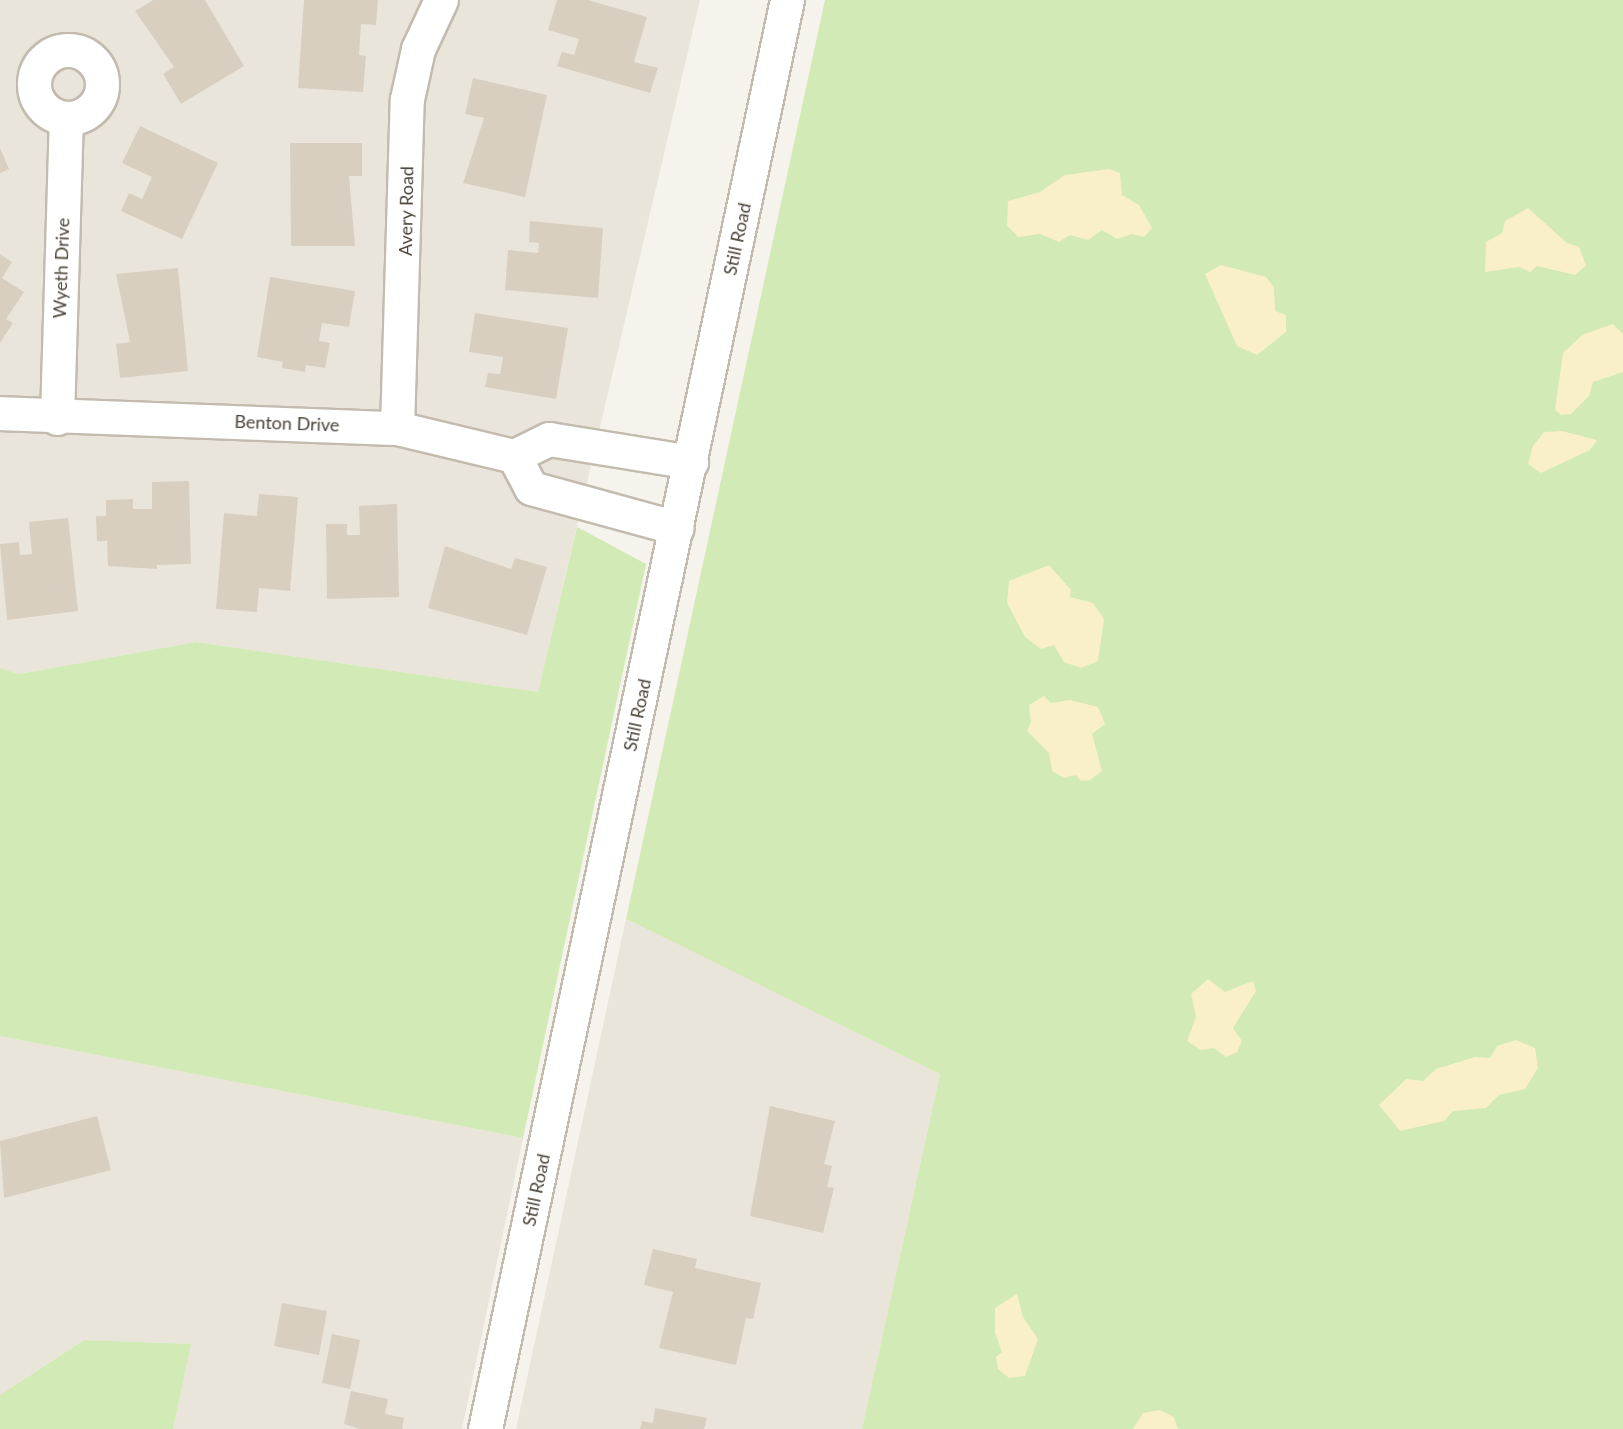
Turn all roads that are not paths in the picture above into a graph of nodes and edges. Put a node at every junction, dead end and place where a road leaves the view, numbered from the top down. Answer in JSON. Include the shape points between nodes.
{"nodes":[{"id":1,"x":441,"y":0,"type":"edge"},
{"id":2,"x":787,"y":0,"type":"edge"},
{"id":3,"x":66,"y":117,"type":"dead end"},
{"id":4,"x":0,"y":413,"type":"edge"},
{"id":5,"x":57,"y":418,"type":"junction"},
{"id":6,"x":397,"y":428,"type":"junction"},
{"id":7,"x":514,"y":456,"type":"junction"},
{"id":8,"x":691,"y":462,"type":"junction"},
{"id":9,"x":677,"y":528,"type":"junction"},
{"id":10,"x":485,"y":1429,"type":"edge"}],
"edges":[{"from":1,"to":6,"type":"street","name":"Avery Road","via":[[418,49],[407,99]]},
{"from":2,"to":8,"type":"street","name":"Still Road"},
{"from":3,"to":5,"type":"street","name":"Wyeth Drive"},
{"from":4,"to":5,"type":"street","name":"Benton Drive"},
{"from":5,"to":6,"type":"street","name":"Benton Drive"},
{"from":6,"to":7,"type":"street","name":"Benton Drive"},
{"from":7,"to":8,"type":"street","via":[[549,439]]},
{"from":7,"to":9,"type":"street","via":[[531,488]]},
{"from":8,"to":9,"type":"street","name":"Still Road"},
{"from":9,"to":10,"type":"street","name":"Still Road"}]}
